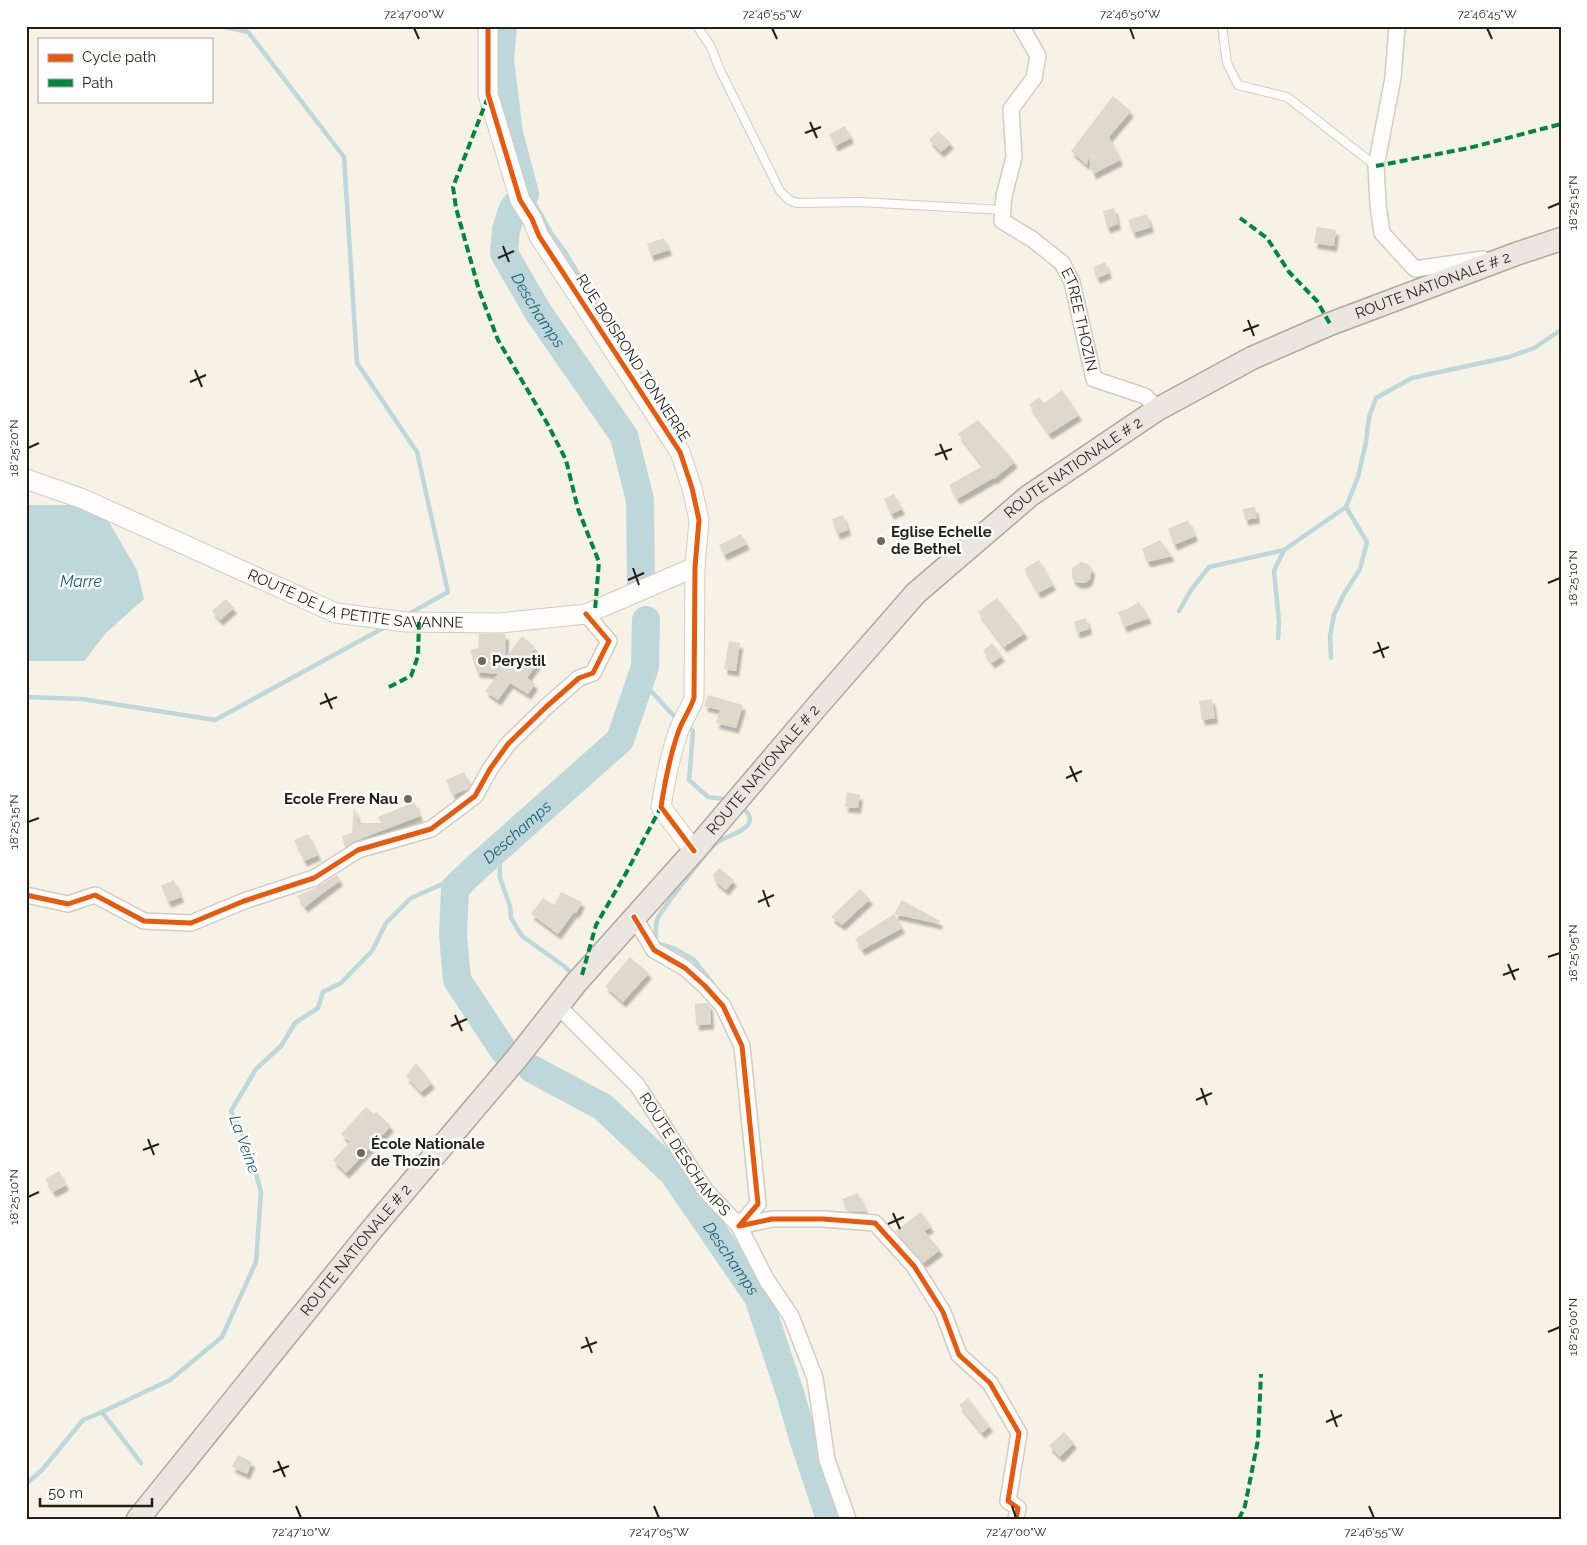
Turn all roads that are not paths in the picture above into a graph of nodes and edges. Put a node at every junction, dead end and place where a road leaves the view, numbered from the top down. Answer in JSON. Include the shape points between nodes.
{"nodes":[{"id":1,"x":488,"y":26,"type":"edge"},
{"id":2,"x":697,"y":26,"type":"edge"},
{"id":3,"x":1021,"y":26,"type":"edge"},
{"id":4,"x":1222,"y":26,"type":"edge"},
{"id":5,"x":1397,"y":26,"type":"edge"},
{"id":6,"x":1376,"y":166,"type":"junction"},
{"id":7,"x":1003,"y":210,"type":"junction"},
{"id":8,"x":1561,"y":239,"type":"edge"},
{"id":9,"x":1516,"y":254,"type":"junction"},
{"id":10,"x":1158,"y":410,"type":"junction"},
{"id":11,"x":26,"y":479,"type":"edge"},
{"id":12,"x":695,"y":567,"type":"junction"},
{"id":13,"x":586,"y":614,"type":"junction"},
{"id":14,"x":694,"y":851,"type":"junction"},
{"id":15,"x":26,"y":895,"type":"edge"},
{"id":16,"x":634,"y":917,"type":"junction"},
{"id":17,"x":558,"y":1006,"type":"junction"},
{"id":18,"x":739,"y":1226,"type":"junction"},
{"id":19,"x":138,"y":1519,"type":"edge"},
{"id":20,"x":848,"y":1519,"type":"edge"},
{"id":21,"x":1016,"y":1519,"type":"edge"}],
"edges":[{"from":1,"to":12,"type":"street","name":"RUE BOISROND TONNERRE","via":[[488,94],[520,200],[680,452],[699,520]]},
{"from":2,"to":7,"type":"lane","via":[[711,47],[780,191],[789,200],[797,203],[860,202]]},
{"from":3,"to":7,"type":"street","via":[[1038,56],[1034,78],[1011,109],[1014,157]]},
{"from":4,"to":6,"type":"lane","via":[[1227,63],[1238,85],[1287,97]]},
{"from":5,"to":6,"type":"street","via":[[1393,78]]},
{"from":6,"to":9,"type":"street","via":[[1382,233],[1415,269]]},
{"from":7,"to":10,"type":"street","name":"ETREE THOZIN","via":[[1002,221],[1062,263],[1072,282],[1094,379],[1145,396]]},
{"from":8,"to":9,"type":"main road","name":"ROUTE NATIONALE # 2"},
{"from":9,"to":10,"type":"main road","name":"ROUTE NATIONALE # 2","via":[[1330,324],[1252,358]]},
{"from":10,"to":14,"type":"main road","name":"ROUTE NATIONALE # 2","via":[[1029,496],[916,593]]},
{"from":11,"to":13,"type":"street","name":"ROUTE DE LA PETITE SAVANNE","via":[[83,499],[336,613],[406,622],[500,623]]},
{"from":12,"to":13,"type":"street","name":"ROUTE DE LA PETITE SAVANNE"},
{"from":12,"to":14,"type":"street","name":"RUE BOISROND TONNERRE","via":[[694,698],[679,730],[661,807]]},
{"from":13,"to":15,"type":"street","via":[[610,641],[593,673],[579,678],[546,707],[508,744],[475,796],[430,829],[358,850],[314,878],[191,923],[144,921],[95,895],[68,904]]},
{"from":14,"to":16,"type":"main road","name":"ROUTE NATIONALE # 2"},
{"from":16,"to":17,"type":"main road","name":"ROUTE NATIONALE # 2"},
{"from":16,"to":18,"type":"street","via":[[654,950],[685,968],[722,1006],[742,1046],[758,1204]]},
{"from":17,"to":18,"type":"street","name":"ROUTE DESCHAMPS","via":[[637,1086],[705,1190]]},
{"from":17,"to":19,"type":"main road","name":"ROUTE NATIONALE # 2","via":[[368,1234]]},
{"from":18,"to":20,"type":"street","name":"ROUTE DESCHAMPS","via":[[766,1279],[791,1316],[815,1378],[827,1460]]},
{"from":18,"to":21,"type":"street","via":[[772,1218],[875,1223],[914,1266],[943,1312],[959,1355],[990,1382],[1019,1433],[1008,1501],[1018,1508]]}]}
